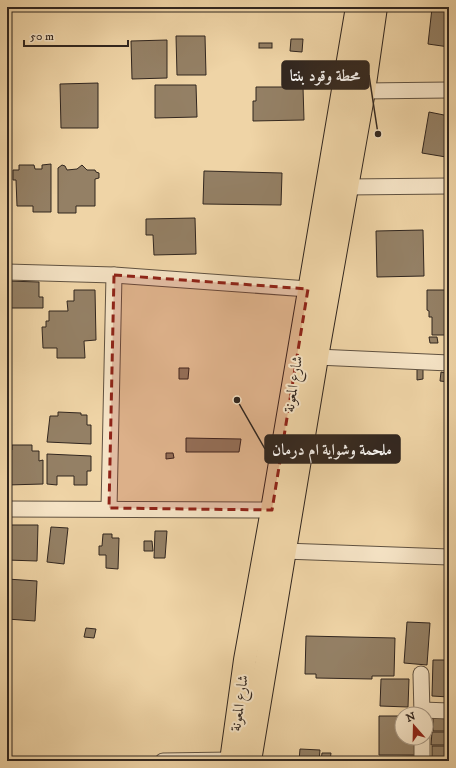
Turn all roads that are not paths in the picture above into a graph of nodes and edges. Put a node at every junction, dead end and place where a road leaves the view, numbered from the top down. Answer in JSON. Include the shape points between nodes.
{"nodes":[{"id":1,"x":357,"y":7,"type":"edge"},
{"id":2,"x":376,"y":7,"type":"edge"},
{"id":3,"x":449,"y":90,"type":"edge"},
{"id":4,"x":364,"y":91,"type":"junction"},
{"id":5,"x":449,"y":186,"type":"edge"},
{"id":6,"x":346,"y":187,"type":"junction"},
{"id":7,"x":7,"y":272,"type":"edge"},
{"id":8,"x":114,"y":275,"type":"junction"},
{"id":9,"x":308,"y":289,"type":"junction"},
{"id":10,"x":317,"y":357,"type":"junction"},
{"id":11,"x":449,"y":363,"type":"edge"},
{"id":12,"x":109,"y":508,"type":"junction"},
{"id":13,"x":7,"y":509,"type":"edge"},
{"id":14,"x":272,"y":510,"type":"junction"},
{"id":15,"x":284,"y":551,"type":"junction"},
{"id":16,"x":449,"y":557,"type":"edge"},
{"id":17,"x":421,"y":674,"type":"dead end"},
{"id":18,"x":422,"y":706,"type":"edge"},
{"id":19,"x":449,"y":711,"type":"edge"},
{"id":20,"x":434,"y":712,"type":"edge"},
{"id":21,"x":422,"y":746,"type":"edge"},
{"id":22,"x":163,"y":761,"type":"edge"},
{"id":23,"x":238,"y":761,"type":"edge"},
{"id":24,"x":422,"y":761,"type":"edge"}],
"edges":[{"from":1,"to":9,"type":"highway","name":"شارع المعونة"},
{"from":2,"to":4,"type":"highway","name":"شارع المعونة"},
{"from":3,"to":4,"type":"street"},
{"from":4,"to":6,"type":"highway","name":"شارع المعونة"},
{"from":5,"to":6,"type":"street"},
{"from":6,"to":10,"type":"highway","name":"شارع المعونة"},
{"from":7,"to":8,"type":"street"},
{"from":8,"to":9,"type":"street"},
{"from":8,"to":12,"type":"street"},
{"from":9,"to":14,"type":"highway","name":"شارع المعونة"},
{"from":10,"to":11,"type":"street"},
{"from":10,"to":15,"type":"highway","name":"شارع المعونة"},
{"from":12,"to":13,"type":"street"},
{"from":12,"to":14,"type":"street"},
{"from":14,"to":23,"type":"highway","name":"شارع المعونة","via":[[245,660]]},
{"from":15,"to":16,"type":"street"},
{"from":15,"to":23,"type":"highway","name":"شارع المعونة"},
{"from":17,"to":18,"type":"street"},
{"from":19,"to":20,"type":"street"},
{"from":21,"to":24,"type":"street"},
{"from":22,"to":23,"type":"street"}]}
